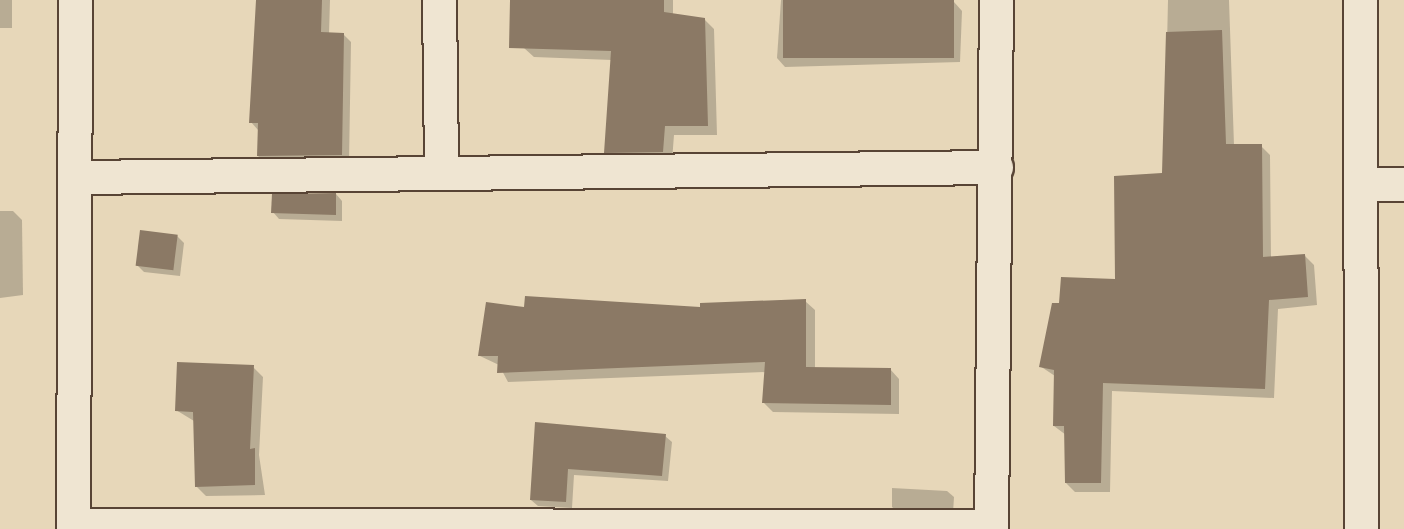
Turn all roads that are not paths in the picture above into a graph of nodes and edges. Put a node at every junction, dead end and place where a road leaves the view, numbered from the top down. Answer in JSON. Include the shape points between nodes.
{"nodes":[{"id":1,"x":75,"y":0,"type":"edge"},
{"id":2,"x":439,"y":0,"type":"edge"},
{"id":3,"x":996,"y":0,"type":"edge"},
{"id":4,"x":1360,"y":0,"type":"edge"},
{"id":5,"x":996,"y":167,"type":"junction"},
{"id":6,"x":441,"y":173,"type":"junction"},
{"id":7,"x":75,"y":177,"type":"junction"},
{"id":8,"x":1362,"y":184,"type":"junction"},
{"id":9,"x":1404,"y":184,"type":"edge"},
{"id":10,"x":73,"y":527,"type":"edge"},
{"id":11,"x":991,"y":528,"type":"edge"},
{"id":12,"x":1361,"y":529,"type":"edge"}],
"edges":[{"from":1,"to":7,"type":"street"},
{"from":2,"to":6,"type":"street"},
{"from":3,"to":5,"type":"street"},
{"from":4,"to":8,"type":"street"},
{"from":5,"to":6,"type":"street"},
{"from":5,"to":11,"type":"street"},
{"from":6,"to":7,"type":"street"},
{"from":7,"to":10,"type":"street"},
{"from":8,"to":9,"type":"street"},
{"from":8,"to":12,"type":"street"},
{"from":10,"to":11,"type":"street"}]}
